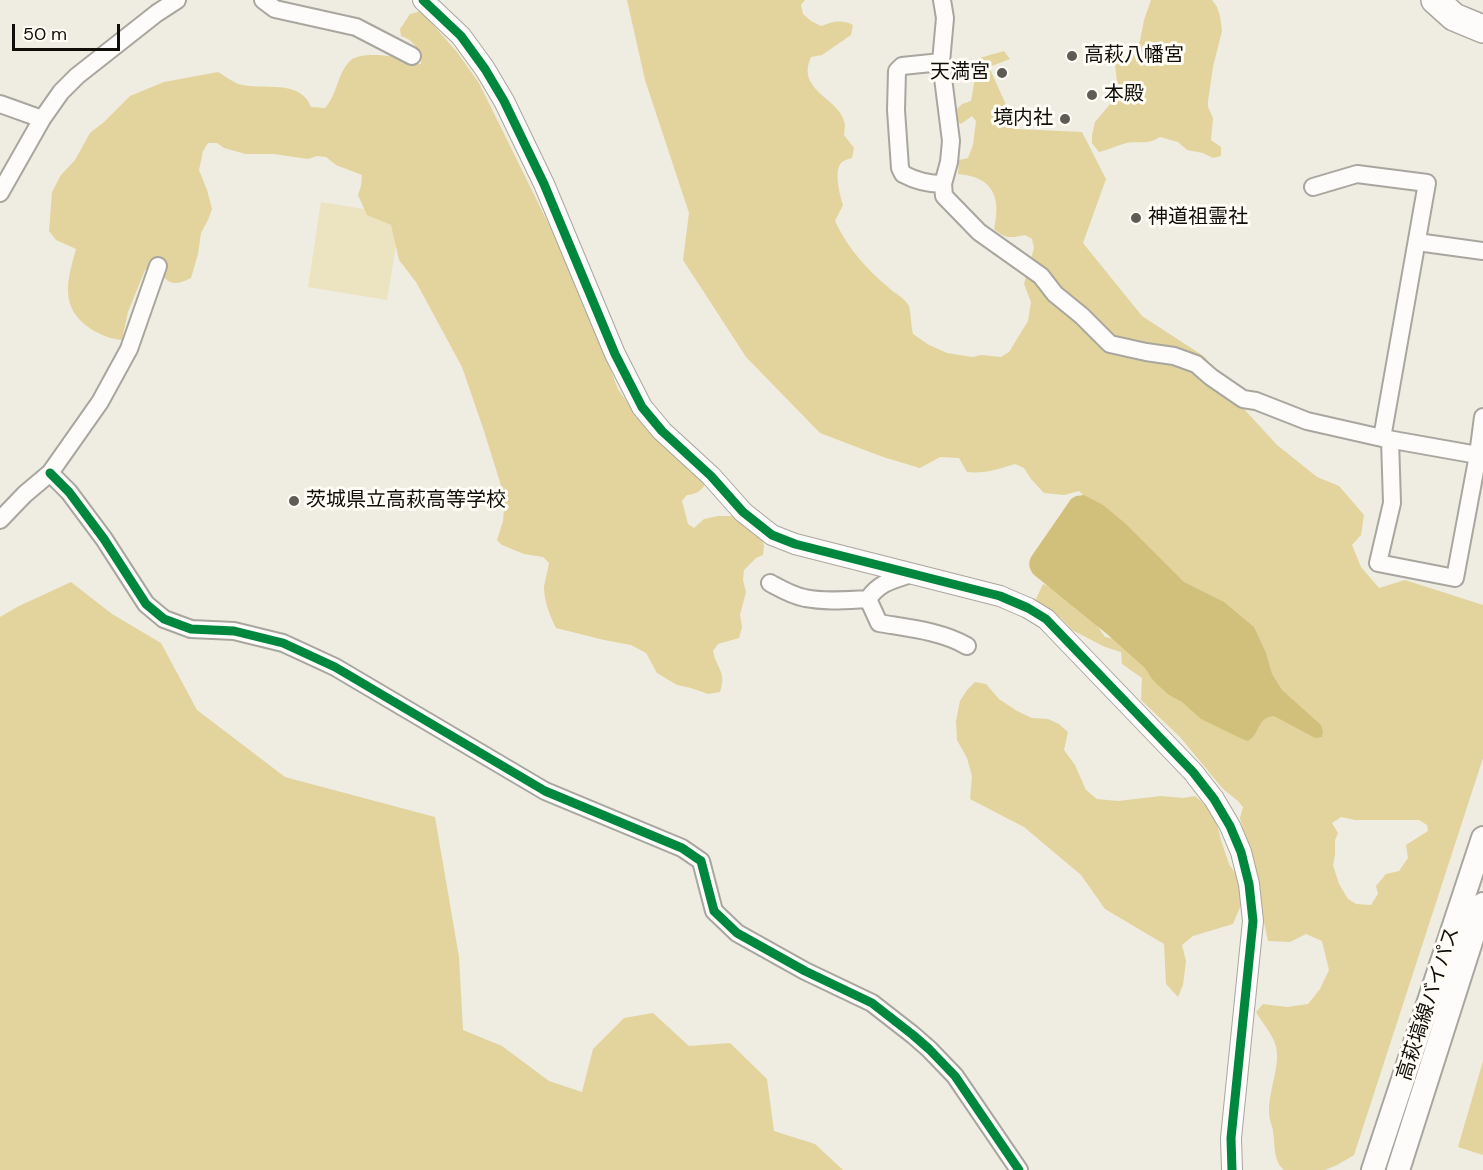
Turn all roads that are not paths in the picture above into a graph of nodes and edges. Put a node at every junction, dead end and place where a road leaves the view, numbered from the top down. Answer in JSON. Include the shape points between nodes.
{"nodes":[{"id":1,"x":177,"y":0,"type":"edge"},
{"id":2,"x":263,"y":0,"type":"edge"},
{"id":3,"x":423,"y":0,"type":"edge"},
{"id":4,"x":942,"y":0,"type":"edge"},
{"id":5,"x":1435,"y":0,"type":"edge"},
{"id":6,"x":1483,"y":29,"type":"edge"},
{"id":7,"x":412,"y":56,"type":"dead end"},
{"id":8,"x":941,"y":62,"type":"junction"},
{"id":9,"x":0,"y":104,"type":"edge"},
{"id":10,"x":42,"y":119,"type":"junction"},
{"id":11,"x":943,"y":184,"type":"junction"},
{"id":12,"x":1313,"y":187,"type":"dead end"},
{"id":13,"x":0,"y":193,"type":"edge"},
{"id":14,"x":1417,"y":242,"type":"junction"},
{"id":15,"x":1483,"y":250,"type":"edge"},
{"id":16,"x":158,"y":266,"type":"dead end"},
{"id":17,"x":1483,"y":417,"type":"edge"},
{"id":18,"x":1386,"y":439,"type":"junction"},
{"id":19,"x":1480,"y":456,"type":"edge"},
{"id":20,"x":50,"y":473,"type":"junction"},
{"id":21,"x":0,"y":520,"type":"edge"},
{"id":22,"x":912,"y":574,"type":"junction"},
{"id":23,"x":770,"y":583,"type":"dead end"},
{"id":24,"x":868,"y":599,"type":"junction"},
{"id":25,"x":967,"y":646,"type":"dead end"},
{"id":26,"x":1483,"y":838,"type":"edge"},
{"id":27,"x":1475,"y":906,"type":"edge"},
{"id":28,"x":1019,"y":1170,"type":"edge"},
{"id":29,"x":1232,"y":1170,"type":"edge"},
{"id":30,"x":1373,"y":1170,"type":"edge"},
{"id":31,"x":1398,"y":1170,"type":"edge"}],
"edges":[{"from":1,"to":10,"type":"street","via":[[77,76]]},
{"from":2,"to":7,"type":"street","via":[[275,9],[356,27]]},
{"from":3,"to":22,"type":"street","via":[[461,36],[504,101],[544,184],[624,374],[642,407],[662,432],[711,476],[743,512],[772,535]]},
{"from":4,"to":8,"type":"street","via":[[945,18]]},
{"from":5,"to":6,"type":"highway","via":[[1454,17]]},
{"from":8,"to":11,"type":"street","via":[[951,141]]},
{"from":8,"to":11,"type":"street","via":[[902,66],[897,71],[896,110],[903,174],[914,180]]},
{"from":9,"to":10,"type":"street"},
{"from":10,"to":13,"type":"street"},
{"from":11,"to":18,"type":"street","via":[[944,195],[973,227],[1041,276],[1110,344],[1174,356],[1196,364],[1243,399],[1306,421]]},
{"from":12,"to":14,"type":"street","via":[[1357,174],[1427,183]]},
{"from":14,"to":15,"type":"street"},
{"from":14,"to":18,"type":"street"},
{"from":16,"to":20,"type":"street","via":[[129,349],[100,402]]},
{"from":17,"to":19,"type":"street"},
{"from":18,"to":19,"type":"street"},
{"from":18,"to":19,"type":"street","via":[[1392,503],[1378,563],[1455,578]]},
{"from":20,"to":21,"type":"street"},
{"from":20,"to":28,"type":"street","via":[[105,539],[146,603],[164,619],[191,629],[234,631],[283,643],[394,700],[545,791],[682,848],[701,861],[714,911],[737,933],[872,1003],[913,1035],[955,1076]]},
{"from":22,"to":24,"type":"street","via":[[882,584]]},
{"from":22,"to":29,"type":"street","via":[[1000,596],[1046,619],[1193,772],[1230,826],[1249,884],[1253,921],[1231,1138]]},
{"from":23,"to":24,"type":"street","via":[[804,598]]},
{"from":24,"to":25,"type":"street","via":[[879,624],[944,636]]},
{"from":26,"to":27,"type":"main road","name":"高萩塙線バイパス"},
{"from":27,"to":30,"type":"main road","name":"高萩塙線バイパス"},
{"from":27,"to":31,"type":"main road","name":"高萩塙線バイパス"}]}
